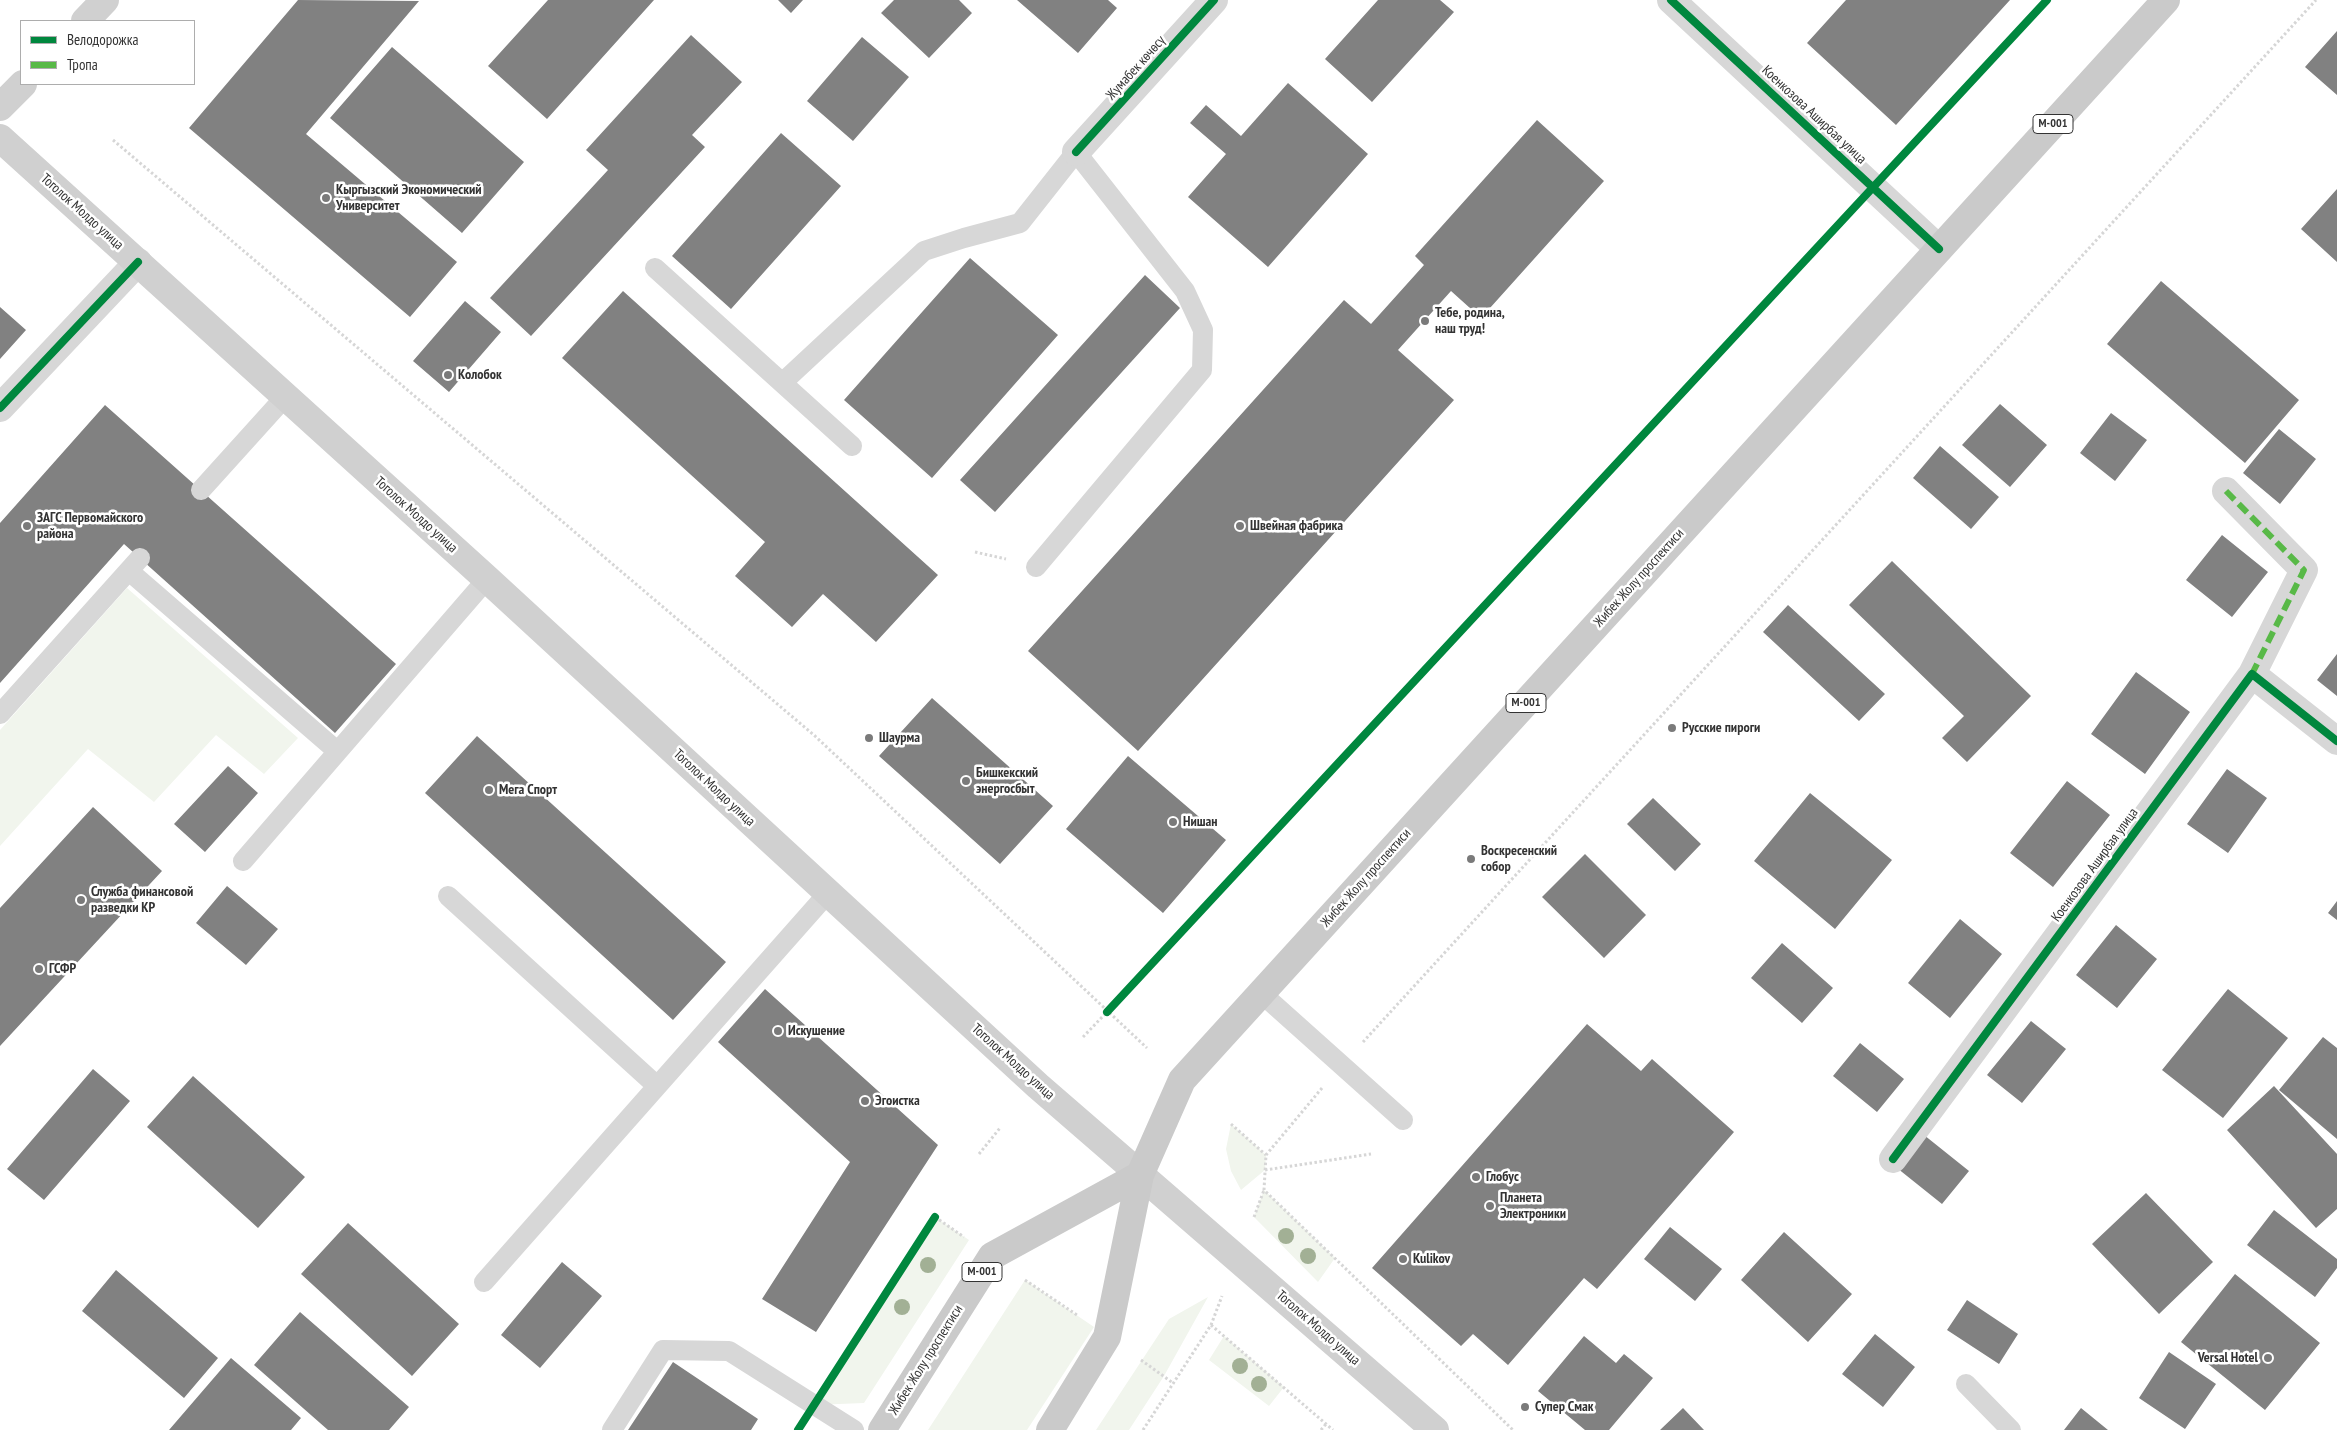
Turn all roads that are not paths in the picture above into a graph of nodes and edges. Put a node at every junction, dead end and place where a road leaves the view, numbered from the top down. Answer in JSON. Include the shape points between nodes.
{"nodes":[{"id":1,"x":105,"y":0,"type":"edge"},
{"id":2,"x":1214,"y":0,"type":"edge"},
{"id":3,"x":1671,"y":0,"type":"edge"},
{"id":4,"x":2166,"y":0,"type":"edge"},
{"id":5,"x":85,"y":20,"type":"edge"},
{"id":6,"x":23,"y":85,"type":"edge"},
{"id":7,"x":0,"y":107,"type":"edge"},
{"id":8,"x":0,"y":138,"type":"edge"},
{"id":9,"x":1076,"y":152,"type":"junction"},
{"id":10,"x":1940,"y":249,"type":"junction"},
{"id":11,"x":138,"y":262,"type":"junction"},
{"id":12,"x":655,"y":268,"type":"dead end"},
{"id":13,"x":782,"y":383,"type":"junction"},
{"id":14,"x":285,"y":397,"type":"junction"},
{"id":15,"x":0,"y":408,"type":"edge"},
{"id":16,"x":852,"y":446,"type":"dead end"},
{"id":17,"x":201,"y":490,"type":"dead end"},
{"id":18,"x":2226,"y":490,"type":"dead end"},
{"id":19,"x":1036,"y":567,"type":"dead end"},
{"id":20,"x":487,"y":579,"type":"junction"},
{"id":21,"x":2252,"y":674,"type":"junction"},
{"id":22,"x":0,"y":714,"type":"edge"},
{"id":23,"x":2337,"y":741,"type":"edge"},
{"id":24,"x":338,"y":752,"type":"junction"},
{"id":25,"x":243,"y":861,"type":"dead end"},
{"id":26,"x":828,"y":893,"type":"junction"},
{"id":27,"x":448,"y":896,"type":"dead end"},
{"id":28,"x":1261,"y":993,"type":"junction"},
{"id":29,"x":656,"y":1086,"type":"junction"},
{"id":30,"x":1403,"y":1120,"type":"dead end"},
{"id":31,"x":1893,"y":1158,"type":"dead end"},
{"id":32,"x":1140,"y":1175,"type":"junction"},
{"id":33,"x":484,"y":1282,"type":"dead end"},
{"id":34,"x":1966,"y":1384,"type":"dead end"},
{"id":35,"x":612,"y":1430,"type":"edge"},
{"id":36,"x":854,"y":1430,"type":"edge"},
{"id":37,"x":882,"y":1430,"type":"edge"},
{"id":38,"x":1050,"y":1430,"type":"edge"},
{"id":39,"x":1435,"y":1430,"type":"edge"},
{"id":40,"x":2011,"y":1430,"type":"edge"}],
"edges":[{"from":1,"to":5,"type":"main road"},
{"from":2,"to":9,"type":"street","name":"Жумабек көчөсү"},
{"from":3,"to":10,"type":"street","name":"Коенкозова Аширбая улица"},
{"from":4,"to":10,"type":"main road","name":"Жибек Жолу проспектиси","number":"М-001"},
{"from":6,"to":7,"type":"main road"},
{"from":8,"to":11,"type":"main road","name":"Тоголок Молдо улица"},
{"from":9,"to":13,"type":"lane","via":[[1020,223],[924,252]]},
{"from":9,"to":19,"type":"lane","via":[[1185,291],[1203,330],[1202,370]]},
{"from":10,"to":28,"type":"main road","name":"Жибек Жолу проспектиси","number":"М-001"},
{"from":11,"to":14,"type":"main road","name":"Тоголок Молдо улица"},
{"from":11,"to":15,"type":"street"},
{"from":12,"to":13,"type":"lane"},
{"from":13,"to":16,"type":"lane"},
{"from":14,"to":17,"type":"lane"},
{"from":14,"to":20,"type":"main road","name":"Тоголок Молдо улица"},
{"from":18,"to":21,"type":"street","name":"Коенкозова Аширбая улица","via":[[2304,570]]},
{"from":20,"to":24,"type":"lane"},
{"from":20,"to":26,"type":"main road","name":"Тоголок Молдо улица"},
{"from":21,"to":23,"type":"street"},
{"from":21,"to":31,"type":"street","name":"Коенкозова Аширбая улица"},
{"from":22,"to":24,"type":"lane","via":[[134,565]]},
{"from":24,"to":25,"type":"lane"},
{"from":26,"to":29,"type":"lane"},
{"from":26,"to":32,"type":"main road","name":"Тоголок Молдо улица"},
{"from":27,"to":29,"type":"lane"},
{"from":28,"to":30,"type":"lane"},
{"from":28,"to":32,"type":"main road","name":"Жибек Жолу проспектиси","number":"М-001","via":[[1182,1080]]},
{"from":29,"to":33,"type":"lane"},
{"from":32,"to":37,"type":"main road","name":"Жибек Жолу проспектиси","number":"М-001","via":[[992,1256]]},
{"from":32,"to":38,"type":"main road","name":"Жибек Жолу проспектиси","number":"М-001","via":[[1107,1337]]},
{"from":32,"to":39,"type":"main road","name":"Тоголок Молдо улица"},
{"from":34,"to":40,"type":"lane"},
{"from":35,"to":36,"type":"lane","via":[[663,1350],[729,1351]]}]}
